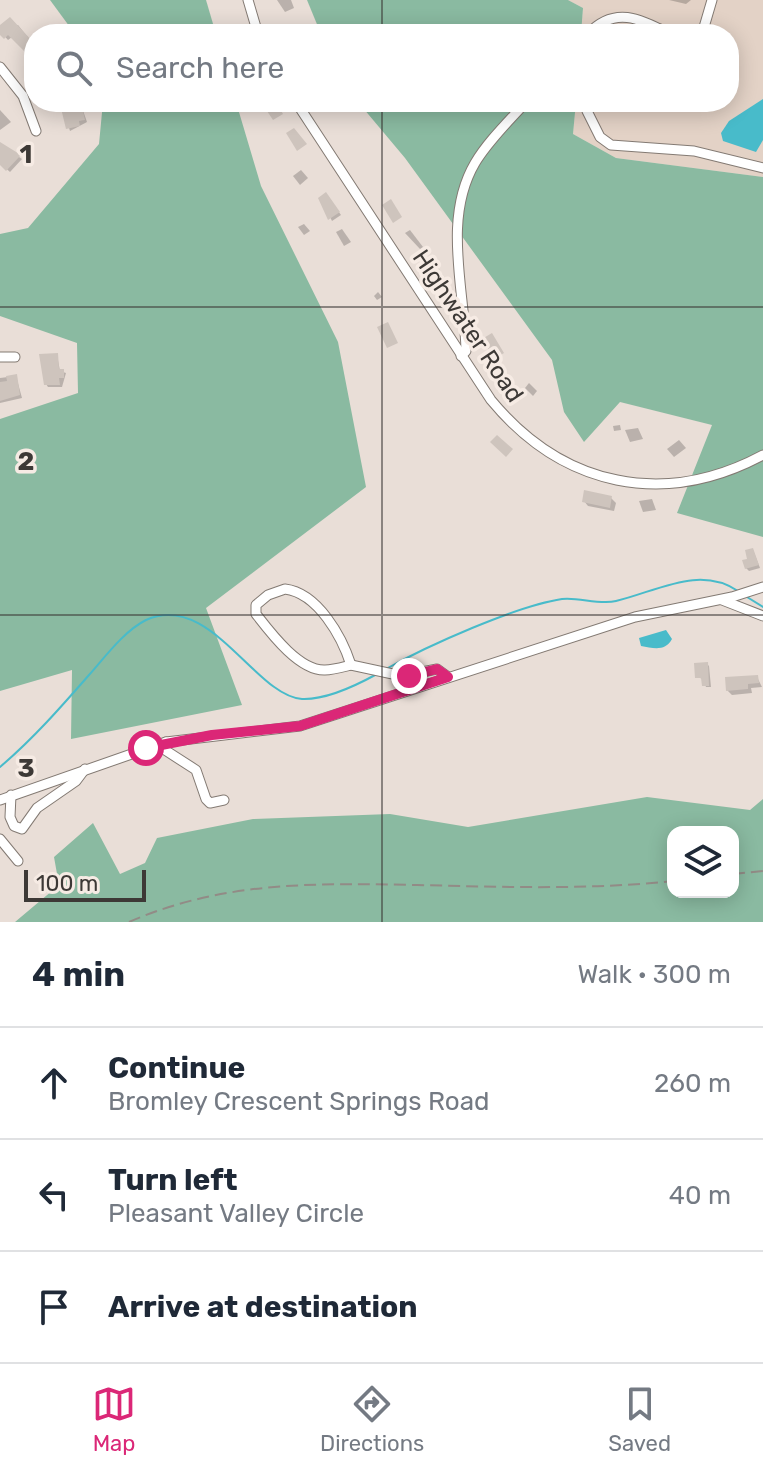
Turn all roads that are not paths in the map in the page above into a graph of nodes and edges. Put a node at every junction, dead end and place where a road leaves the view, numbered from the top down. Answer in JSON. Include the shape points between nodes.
{"nodes":[{"id":1,"x":248,"y":0,"type":"edge"},
{"id":2,"x":712,"y":0,"type":"edge"},
{"id":3,"x":255,"y":24,"type":"edge"},
{"id":4,"x":599,"y":24,"type":"edge"},
{"id":5,"x":649,"y":24,"type":"edge"},
{"id":6,"x":705,"y":24,"type":"edge"},
{"id":7,"x":0,"y":67,"type":"edge"},
{"id":8,"x":24,"y":99,"type":"edge"},
{"id":9,"x":29,"y":112,"type":"edge"},
{"id":10,"x":302,"y":112,"type":"edge"},
{"id":11,"x":518,"y":112,"type":"edge"},
{"id":12,"x":588,"y":112,"type":"edge"},
{"id":13,"x":36,"y":131,"type":"dead end"},
{"id":14,"x":763,"y":168,"type":"edge"},
{"id":15,"x":461,"y":356,"type":"junction"},
{"id":16,"x":0,"y":357,"type":"edge"},
{"id":17,"x":15,"y":357,"type":"dead end"},
{"id":18,"x":763,"y":455,"type":"edge"},
{"id":19,"x":758,"y":589,"type":"edge"},
{"id":20,"x":727,"y":598,"type":"junction"},
{"id":21,"x":763,"y":616,"type":"edge"},
{"id":22,"x":351,"y":665,"type":"junction"},
{"id":23,"x":448,"y":677,"type":"junction"},
{"id":24,"x":166,"y":742,"type":"junction"},
{"id":25,"x":85,"y":769,"type":"junction"},
{"id":26,"x":11,"y":795,"type":"junction"},
{"id":27,"x":0,"y":800,"type":"edge"},
{"id":28,"x":224,"y":800,"type":"dead end"},
{"id":29,"x":0,"y":839,"type":"edge"},
{"id":30,"x":18,"y":861,"type":"dead end"}],
"edges":[{"from":1,"to":3,"type":"street"},
{"from":2,"to":6,"type":"street"},
{"from":4,"to":5,"type":"street","via":[[620,16]]},
{"from":7,"to":8,"type":"street"},
{"from":9,"to":13,"type":"street"},
{"from":10,"to":15,"type":"street","name":"Highwater Road"},
{"from":11,"to":15,"type":"street","via":[[475,163],[460,204],[466,351]]},
{"from":12,"to":14,"type":"street","via":[[600,137],[611,145],[694,151]]},
{"from":15,"to":18,"type":"street","name":"Highwater Road","via":[[513,427],[587,473],[642,484],[675,483],[724,473]]},
{"from":16,"to":17,"type":"street"},
{"from":19,"to":20,"type":"street"},
{"from":20,"to":21,"type":"street"},
{"from":20,"to":23,"type":"street","via":[[635,617]]},
{"from":22,"to":22,"type":"street","via":[[335,629],[298,594],[285,589],[256,605],[256,614],[270,632],[306,664],[325,670]]},
{"from":22,"to":23,"type":"street","via":[[409,676],[437,669]]},
{"from":23,"to":24,"type":"street","via":[[300,726]]},
{"from":24,"to":25,"type":"street"},
{"from":24,"to":28,"type":"street","via":[[165,750],[196,770],[206,799]]},
{"from":25,"to":26,"type":"street"},
{"from":25,"to":26,"type":"street","via":[[37,808],[22,829],[11,822]]},
{"from":26,"to":27,"type":"street"},
{"from":29,"to":30,"type":"street"}]}
